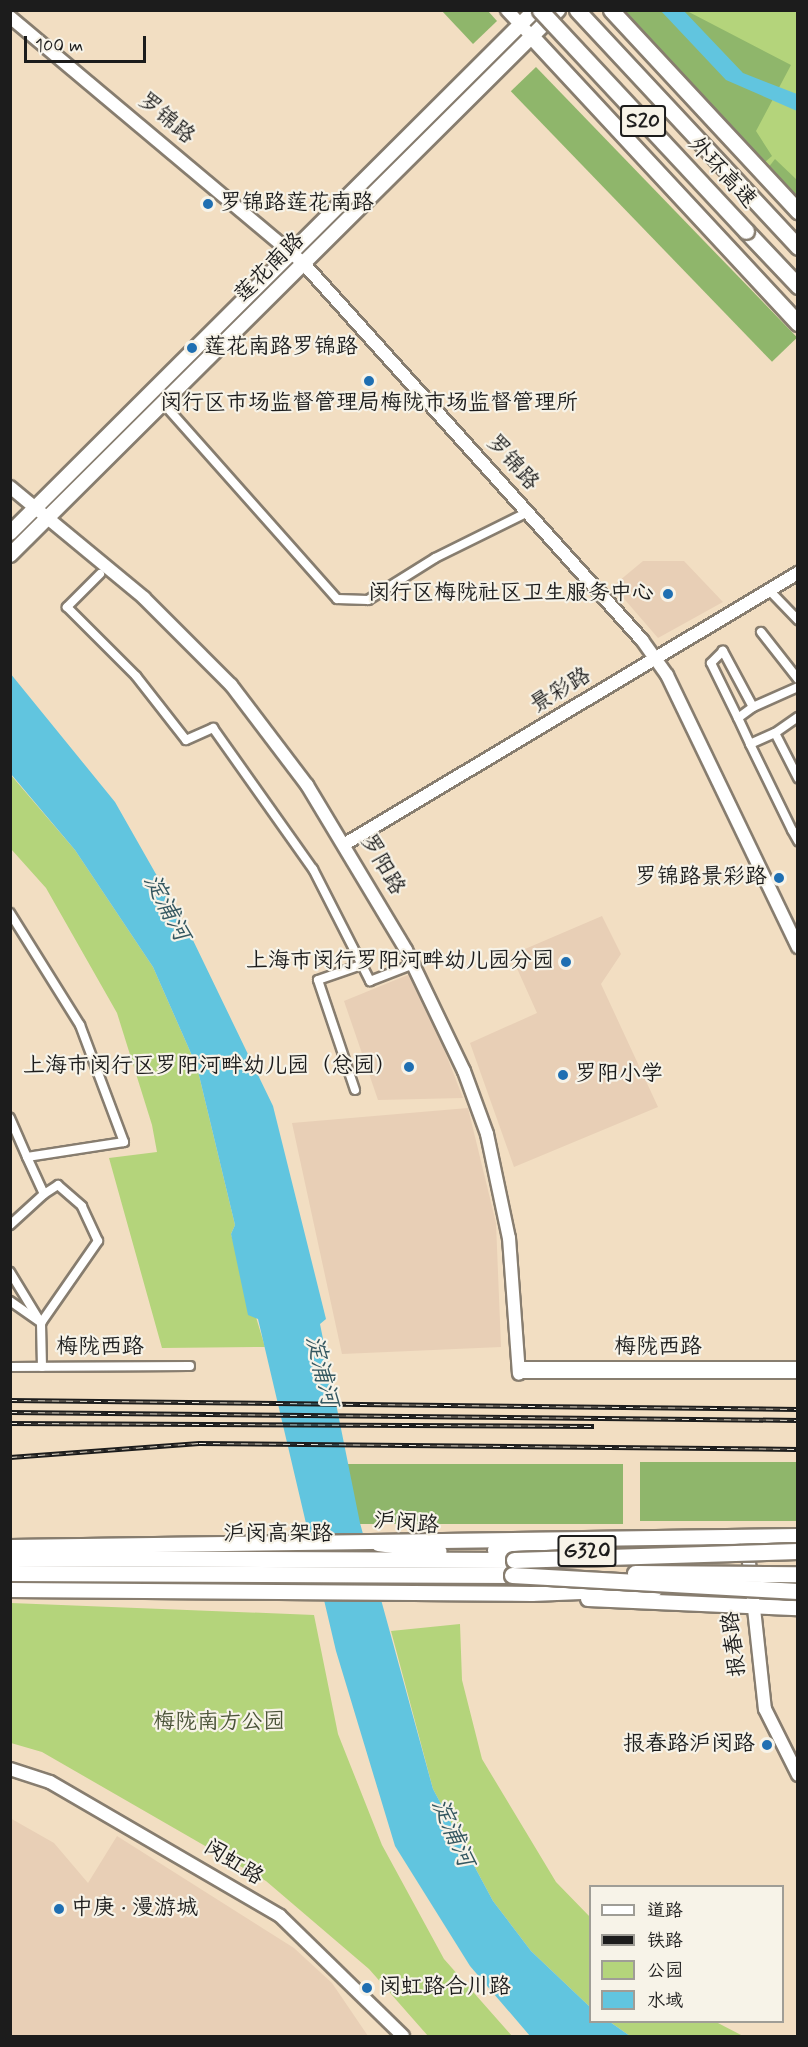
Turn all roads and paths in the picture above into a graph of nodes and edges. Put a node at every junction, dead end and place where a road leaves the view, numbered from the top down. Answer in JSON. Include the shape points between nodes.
{"nodes":[{"id":1,"x":507,"y":10,"type":"edge"},
{"id":2,"x":535,"y":10,"type":"edge"},
{"id":3,"x":540,"y":10,"type":"edge"},
{"id":4,"x":558,"y":10,"type":"edge"},
{"id":5,"x":577,"y":10,"type":"edge"},
{"id":6,"x":611,"y":10,"type":"edge"},
{"id":7,"x":10,"y":17,"type":"edge"},
{"id":8,"x":526,"y":31,"type":"junction"},
{"id":9,"x":798,"y":211,"type":"edge"},
{"id":10,"x":798,"y":247,"type":"edge"},
{"id":11,"x":299,"y":259,"type":"junction"},
{"id":12,"x":798,"y":286,"type":"edge"},
{"id":13,"x":798,"y":323,"type":"edge"},
{"id":14,"x":163,"y":403,"type":"junction"},
{"id":15,"x":10,"y":487,"type":"edge"},
{"id":16,"x":42,"y":512,"type":"junction"},
{"id":17,"x":528,"y":512,"type":"junction"},
{"id":18,"x":10,"y":533,"type":"edge"},
{"id":19,"x":10,"y":555,"type":"edge"},
{"id":20,"x":798,"y":573,"type":"edge"},
{"id":21,"x":100,"y":574,"type":"dead end"},
{"id":22,"x":769,"y":590,"type":"junction"},
{"id":23,"x":798,"y":620,"type":"edge"},
{"id":24,"x":761,"y":632,"type":"dead end"},
{"id":25,"x":656,"y":658,"type":"junction"},
{"id":26,"x":798,"y":679,"type":"edge"},
{"id":27,"x":798,"y":687,"type":"edge"},
{"id":28,"x":753,"y":707,"type":"junction"},
{"id":29,"x":798,"y":717,"type":"edge"},
{"id":30,"x":738,"y":718,"type":"junction"},
{"id":31,"x":775,"y":733,"type":"junction"},
{"id":32,"x":750,"y":744,"type":"junction"},
{"id":33,"x":798,"y":778,"type":"edge"},
{"id":34,"x":795,"y":828,"type":"edge"},
{"id":35,"x":798,"y":841,"type":"edge"},
{"id":36,"x":345,"y":844,"type":"junction"},
{"id":37,"x":10,"y":912,"type":"edge"},
{"id":38,"x":798,"y":947,"type":"edge"},
{"id":39,"x":362,"y":964,"type":"junction"},
{"id":40,"x":414,"y":964,"type":"junction"},
{"id":41,"x":355,"y":1090,"type":"dead end"},
{"id":42,"x":10,"y":1118,"type":"edge"},
{"id":43,"x":27,"y":1157,"type":"junction"},
{"id":44,"x":44,"y":1194,"type":"junction"},
{"id":45,"x":10,"y":1225,"type":"edge"},
{"id":46,"x":10,"y":1272,"type":"edge"},
{"id":47,"x":10,"y":1301,"type":"edge"},
{"id":48,"x":41,"y":1323,"type":"junction"},
{"id":49,"x":190,"y":1366,"type":"dead end"},
{"id":50,"x":798,"y":1366,"type":"edge"},
{"id":51,"x":10,"y":1367,"type":"edge"},
{"id":52,"x":42,"y":1367,"type":"junction"},
{"id":53,"x":518,"y":1370,"type":"joint"},
{"id":54,"x":656,"y":1370,"type":"junction"},
{"id":55,"x":798,"y":1374,"type":"edge"},
{"id":56,"x":798,"y":1536,"type":"edge"},
{"id":57,"x":747,"y":1537,"type":"junction"},
{"id":58,"x":378,"y":1543,"type":"junction"},
{"id":59,"x":10,"y":1547,"type":"edge"},
{"id":60,"x":798,"y":1553,"type":"edge"},
{"id":61,"x":748,"y":1555,"type":"junction"},
{"id":62,"x":10,"y":1558,"type":"edge"},
{"id":63,"x":798,"y":1563,"type":"edge"},
{"id":64,"x":513,"y":1568,"type":"junction"},
{"id":65,"x":10,"y":1573,"type":"edge"},
{"id":66,"x":798,"y":1574,"type":"edge"},
{"id":67,"x":749,"y":1585,"type":"junction"},
{"id":68,"x":798,"y":1585,"type":"edge"},
{"id":69,"x":10,"y":1590,"type":"edge"},
{"id":70,"x":798,"y":1591,"type":"edge"},
{"id":71,"x":532,"y":1594,"type":"junction"},
{"id":72,"x":752,"y":1608,"type":"junction"},
{"id":73,"x":798,"y":1608,"type":"edge"},
{"id":74,"x":10,"y":1769,"type":"edge"},
{"id":75,"x":798,"y":1775,"type":"edge"},
{"id":76,"x":403,"y":2037,"type":"edge"}],
"edges":[{"from":1,"to":8,"type":"street"},
{"from":2,"to":8,"type":"main road","name":"莲花南路"},
{"from":3,"to":12,"type":"highway","name":"外环高速","number":"S20","bridge":true},
{"from":4,"to":8,"type":"main road","name":"莲花南路"},
{"from":5,"to":10,"type":"highway","name":"外环高速","number":"S20"},
{"from":6,"to":9,"type":"highway"},
{"from":7,"to":11,"type":"street","name":"罗锦路"},
{"from":8,"to":11,"type":"main road","name":"莲花南路"},
{"from":8,"to":13,"type":"highway"},
{"from":11,"to":14,"type":"main road","name":"莲花南路"},
{"from":11,"to":16,"type":"main road","name":"莲花南路"},
{"from":11,"to":17,"type":"street","name":"罗锦路"},
{"from":14,"to":16,"type":"main road","name":"莲花南路"},
{"from":14,"to":17,"type":"street","via":[[337,599],[369,600],[435,558]]},
{"from":15,"to":16,"type":"street","name":"罗阳路"},
{"from":16,"to":18,"type":"main road","name":"莲花南路"},
{"from":16,"to":19,"type":"main road","name":"莲花南路"},
{"from":16,"to":36,"type":"street","name":"罗阳路","via":[[144,598],[231,685]]},
{"from":17,"to":25,"type":"street","name":"罗锦路"},
{"from":20,"to":22,"type":"street","name":"景彩路"},
{"from":21,"to":39,"type":"street","via":[[67,607],[136,676],[186,740],[213,728],[313,869]]},
{"from":22,"to":23,"type":"street"},
{"from":22,"to":25,"type":"street","name":"景彩路"},
{"from":24,"to":26,"type":"street"},
{"from":25,"to":36,"type":"street","name":"景彩路"},
{"from":25,"to":38,"type":"street","name":"罗锦路"},
{"from":27,"to":28,"type":"street"},
{"from":28,"to":30,"type":"street"},
{"from":28,"to":30,"type":"street","via":[[723,651],[711,663]]},
{"from":29,"to":31,"type":"street"},
{"from":30,"to":32,"type":"street"},
{"from":31,"to":32,"type":"street"},
{"from":31,"to":33,"type":"street"},
{"from":32,"to":34,"type":"street"},
{"from":34,"to":35,"type":"street"},
{"from":36,"to":40,"type":"street","name":"罗阳路"},
{"from":37,"to":43,"type":"street","via":[[80,1025],[124,1142]]},
{"from":39,"to":40,"type":"street","via":[[370,981]]},
{"from":39,"to":41,"type":"street","via":[[318,980]]},
{"from":40,"to":53,"type":"street","name":"罗阳路","via":[[464,1071],[487,1134],[509,1238]]},
{"from":42,"to":43,"type":"street"},
{"from":43,"to":44,"type":"street"},
{"from":44,"to":45,"type":"street"},
{"from":44,"to":48,"type":"street","via":[[57,1185],[82,1206],[98,1241]]},
{"from":46,"to":48,"type":"street"},
{"from":47,"to":48,"type":"street"},
{"from":48,"to":52,"type":"street"},
{"from":49,"to":52,"type":"street","name":"梅陇西路"},
{"from":50,"to":54,"type":"street","name":"梅陇西路"},
{"from":51,"to":52,"type":"street","name":"梅陇西路"},
{"from":53,"to":54,"type":"street","name":"梅陇西路"},
{"from":54,"to":55,"type":"street","name":"梅陇西路"},
{"from":56,"to":57,"type":"main road"},
{"from":57,"to":58,"type":"main road"},
{"from":57,"to":61,"type":"street","name":"报春路"},
{"from":58,"to":59,"type":"main road","name":"沪闵路","number":"G320"},
{"from":58,"to":61,"type":"highway","name":"沪闵路","number":"G320","via":[[434,1551]]},
{"from":60,"to":61,"type":"highway","name":"沪闵路","number":"G320"},
{"from":60,"to":64,"type":"highway","bridge":true},
{"from":61,"to":67,"type":"street","name":"报春路"},
{"from":62,"to":64,"type":"highway","name":"沪闵高架路"},
{"from":63,"to":64,"type":"highway","name":"沪闵高架路","bridge":true},
{"from":64,"to":65,"type":"highway","name":"沪闵高架路"},
{"from":64,"to":66,"type":"highway","name":"沪闵高架路","bridge":true},
{"from":64,"to":70,"type":"highway","bridge":true},
{"from":67,"to":68,"type":"highway","number":"G320"},
{"from":67,"to":71,"type":"main road","number":"G320"},
{"from":67,"to":72,"type":"street","name":"报春路"},
{"from":69,"to":71,"type":"main road","number":"G320"},
{"from":71,"to":72,"type":"main road"},
{"from":72,"to":73,"type":"main road"},
{"from":72,"to":75,"type":"street","name":"报春路","via":[[765,1709]]},
{"from":74,"to":76,"type":"street","name":"闵虹路","via":[[50,1782],[280,1916]]}]}
